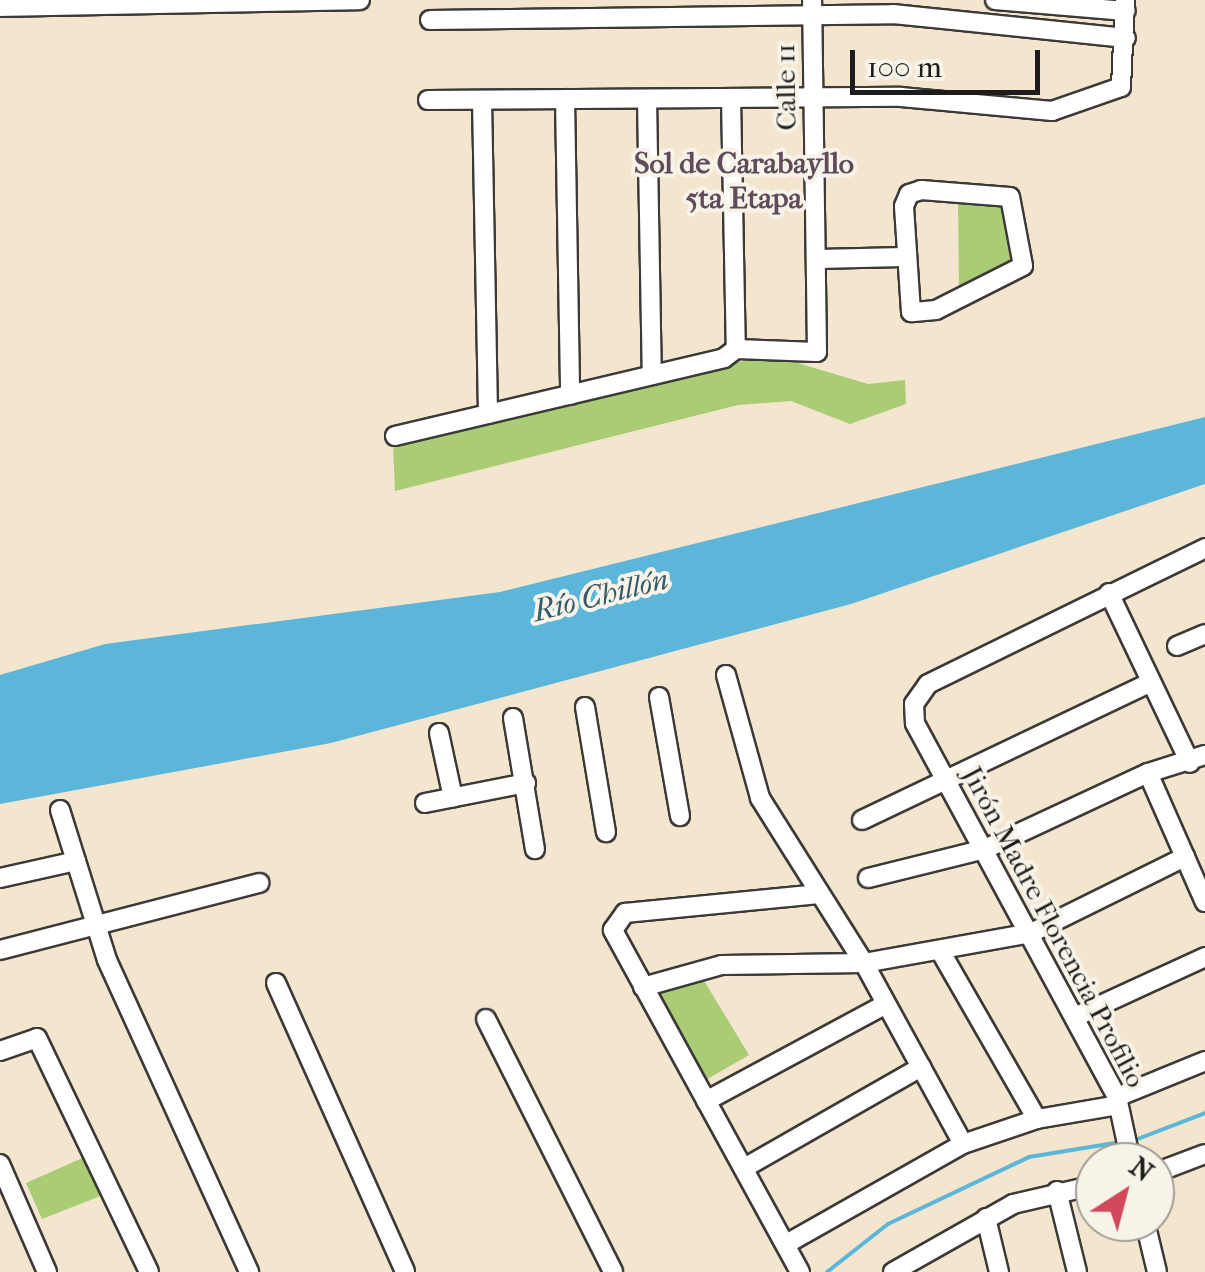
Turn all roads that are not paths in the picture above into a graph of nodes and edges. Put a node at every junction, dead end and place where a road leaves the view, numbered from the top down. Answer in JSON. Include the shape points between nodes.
{"nodes":[{"id":1,"x":360,"y":0,"type":"edge"},
{"id":2,"x":996,"y":0,"type":"edge"},
{"id":3,"x":138,"y":1,"type":"edge"},
{"id":4,"x":81,"y":2,"type":"edge"},
{"id":5,"x":0,"y":6,"type":"edge"},
{"id":6,"x":1126,"y":6,"type":"edge"},
{"id":7,"x":812,"y":7,"type":"edge"},
{"id":8,"x":430,"y":20,"type":"dead end"},
{"id":9,"x":1126,"y":38,"type":"junction"},
{"id":10,"x":813,"y":97,"type":"junction"},
{"id":11,"x":647,"y":98,"type":"junction"},
{"id":12,"x":731,"y":98,"type":"junction"},
{"id":13,"x":565,"y":99,"type":"junction"},
{"id":14,"x":428,"y":100,"type":"dead end"},
{"id":15,"x":482,"y":100,"type":"junction"},
{"id":16,"x":905,"y":257,"type":"junction"},
{"id":17,"x":816,"y":259,"type":"junction"},
{"id":18,"x":736,"y":349,"type":"junction"},
{"id":19,"x":652,"y":375,"type":"junction"},
{"id":20,"x":570,"y":395,"type":"junction"},
{"id":21,"x":488,"y":414,"type":"junction"},
{"id":22,"x":395,"y":436,"type":"dead end"},
{"id":23,"x":1205,"y":548,"type":"edge"},
{"id":24,"x":1109,"y":593,"type":"junction"},
{"id":25,"x":1205,"y":634,"type":"edge"},
{"id":26,"x":1176,"y":646,"type":"dead end"},
{"id":27,"x":726,"y":674,"type":"dead end"},
{"id":28,"x":1151,"y":682,"type":"junction"},
{"id":29,"x":659,"y":697,"type":"dead end"},
{"id":30,"x":585,"y":707,"type":"dead end"},
{"id":31,"x":513,"y":718,"type":"dead end"},
{"id":32,"x":439,"y":733,"type":"dead end"},
{"id":33,"x":1197,"y":759,"type":"edge"},
{"id":34,"x":1148,"y":773,"type":"junction"},
{"id":35,"x":945,"y":777,"type":"junction"},
{"id":36,"x":526,"y":783,"type":"junction"},
{"id":37,"x":454,"y":798,"type":"junction"},
{"id":38,"x":425,"y":803,"type":"dead end"},
{"id":39,"x":60,"y":810,"type":"dead end"},
{"id":40,"x":680,"y":816,"type":"dead end"},
{"id":41,"x":862,"y":820,"type":"dead end"},
{"id":42,"x":606,"y":832,"type":"dead end"},
{"id":43,"x":535,"y":849,"type":"dead end"},
{"id":44,"x":985,"y":849,"type":"junction"},
{"id":45,"x":1185,"y":856,"type":"junction"},
{"id":46,"x":76,"y":861,"type":"junction"},
{"id":47,"x":0,"y":878,"type":"edge"},
{"id":48,"x":868,"y":878,"type":"dead end"},
{"id":49,"x":260,"y":883,"type":"dead end"},
{"id":50,"x":819,"y":894,"type":"junction"},
{"id":51,"x":1205,"y":902,"type":"edge"},
{"id":52,"x":97,"y":927,"type":"junction"},
{"id":53,"x":1031,"y":932,"type":"junction"},
{"id":54,"x":0,"y":950,"type":"edge"},
{"id":55,"x":942,"y":954,"type":"junction"},
{"id":56,"x":1205,"y":957,"type":"edge"},
{"id":57,"x":864,"y":963,"type":"junction"},
{"id":58,"x":276,"y":983,"type":"dead end"},
{"id":59,"x":643,"y":987,"type":"junction"},
{"id":60,"x":886,"y":1004,"type":"junction"},
{"id":61,"x":1077,"y":1016,"type":"junction"},
{"id":62,"x":486,"y":1020,"type":"dead end"},
{"id":63,"x":0,"y":1052,"type":"edge"},
{"id":64,"x":1205,"y":1061,"type":"edge"},
{"id":65,"x":921,"y":1067,"type":"junction"},
{"id":66,"x":706,"y":1101,"type":"junction"},
{"id":67,"x":1117,"y":1101,"type":"junction"},
{"id":68,"x":1037,"y":1119,"type":"junction"},
{"id":69,"x":1126,"y":1142,"type":"edge"},
{"id":70,"x":963,"y":1144,"type":"junction"},
{"id":71,"x":1205,"y":1154,"type":"edge"},
{"id":72,"x":0,"y":1164,"type":"edge"},
{"id":73,"x":1175,"y":1166,"type":"edge"},
{"id":74,"x":744,"y":1168,"type":"junction"},
{"id":75,"x":1075,"y":1188,"type":"edge"},
{"id":76,"x":1057,"y":1190,"type":"junction"},
{"id":77,"x":986,"y":1218,"type":"junction"},
{"id":78,"x":1150,"y":1242,"type":"edge"},
{"id":79,"x":788,"y":1244,"type":"junction"},
{"id":80,"x":918,"y":1265,"type":"edge"},
{"id":81,"x":47,"y":1272,"type":"edge"},
{"id":82,"x":148,"y":1272,"type":"edge"},
{"id":83,"x":249,"y":1272,"type":"edge"},
{"id":84,"x":405,"y":1272,"type":"edge"},
{"id":85,"x":612,"y":1272,"type":"edge"},
{"id":86,"x":800,"y":1272,"type":"edge"},
{"id":87,"x":892,"y":1272,"type":"edge"},
{"id":88,"x":999,"y":1272,"type":"edge"},
{"id":89,"x":1077,"y":1272,"type":"edge"},
{"id":90,"x":1157,"y":1272,"type":"edge"}],
"edges":[{"from":1,"to":3,"type":"street"},
{"from":2,"to":6,"type":"street"},
{"from":3,"to":4,"type":"street"},
{"from":4,"to":5,"type":"street"},
{"from":6,"to":9,"type":"street"},
{"from":7,"to":8,"type":"street"},
{"from":7,"to":9,"type":"street"},
{"from":7,"to":10,"type":"street","name":"Calle 11"},
{"from":9,"to":10,"type":"street","via":[[1124,81],[1114,92],[1052,111],[901,97]]},
{"from":10,"to":12,"type":"street"},
{"from":10,"to":17,"type":"street","name":"Calle 11"},
{"from":11,"to":12,"type":"street"},
{"from":11,"to":13,"type":"street"},
{"from":11,"to":19,"type":"street"},
{"from":12,"to":18,"type":"street"},
{"from":13,"to":15,"type":"street"},
{"from":13,"to":20,"type":"street"},
{"from":14,"to":15,"type":"street"},
{"from":15,"to":21,"type":"street"},
{"from":16,"to":16,"type":"street","via":[[905,302],[922,316],[1021,268],[1012,200],[909,194]]},
{"from":16,"to":17,"type":"street"},
{"from":17,"to":18,"type":"street","name":"Calle 11","via":[[817,352]]},
{"from":18,"to":19,"type":"street"},
{"from":19,"to":20,"type":"street"},
{"from":20,"to":21,"type":"street"},
{"from":21,"to":22,"type":"street"},
{"from":23,"to":24,"type":"street"},
{"from":24,"to":28,"type":"street"},
{"from":24,"to":35,"type":"street","name":"Jirón Madre Florencia Profilio","via":[[923,688],[914,704],[916,723]]},
{"from":25,"to":26,"type":"street"},
{"from":27,"to":50,"type":"street","via":[[760,798]]},
{"from":28,"to":33,"type":"street"},
{"from":28,"to":35,"type":"street"},
{"from":29,"to":40,"type":"street"},
{"from":30,"to":42,"type":"street"},
{"from":31,"to":36,"type":"street"},
{"from":32,"to":37,"type":"street"},
{"from":33,"to":34,"type":"street"},
{"from":34,"to":44,"type":"street"},
{"from":34,"to":45,"type":"street"},
{"from":35,"to":41,"type":"street"},
{"from":35,"to":44,"type":"street","name":"Jirón Madre Florencia Profilio"},
{"from":36,"to":37,"type":"street"},
{"from":36,"to":43,"type":"street"},
{"from":37,"to":38,"type":"street"},
{"from":39,"to":46,"type":"street"},
{"from":44,"to":48,"type":"street"},
{"from":44,"to":53,"type":"street","name":"Jirón Madre Florencia Profilio"},
{"from":45,"to":51,"type":"street"},
{"from":45,"to":53,"type":"street"},
{"from":46,"to":47,"type":"street"},
{"from":46,"to":52,"type":"street"},
{"from":49,"to":52,"type":"street"},
{"from":50,"to":57,"type":"street"},
{"from":50,"to":59,"type":"street","via":[[625,913],[612,930]]},
{"from":52,"to":54,"type":"street"},
{"from":52,"to":83,"type":"street"},
{"from":53,"to":55,"type":"street"},
{"from":53,"to":61,"type":"street","name":"Jirón Madre Florencia Profilio"},
{"from":55,"to":57,"type":"street"},
{"from":55,"to":68,"type":"street"},
{"from":56,"to":61,"type":"street"},
{"from":57,"to":59,"type":"street","via":[[722,965]]},
{"from":57,"to":60,"type":"street"},
{"from":58,"to":84,"type":"street"},
{"from":59,"to":66,"type":"street"},
{"from":60,"to":65,"type":"street"},
{"from":60,"to":66,"type":"street"},
{"from":61,"to":67,"type":"street","name":"Jirón Madre Florencia Profilio"},
{"from":62,"to":85,"type":"street"},
{"from":63,"to":82,"type":"street","via":[[37,1038]]},
{"from":64,"to":67,"type":"street"},
{"from":65,"to":70,"type":"street"},
{"from":65,"to":74,"type":"street"},
{"from":66,"to":74,"type":"street"},
{"from":67,"to":68,"type":"street"},
{"from":67,"to":69,"type":"street","name":"Jirón Madre Florencia Profilio"},
{"from":68,"to":70,"type":"street"},
{"from":70,"to":79,"type":"street"},
{"from":71,"to":73,"type":"street"},
{"from":72,"to":81,"type":"street"},
{"from":74,"to":79,"type":"street"},
{"from":75,"to":76,"type":"street"},
{"from":76,"to":77,"type":"street"},
{"from":76,"to":89,"type":"street"},
{"from":77,"to":80,"type":"street"},
{"from":77,"to":88,"type":"street"},
{"from":78,"to":90,"type":"street"},
{"from":79,"to":86,"type":"street"},
{"from":80,"to":87,"type":"street"}]}
